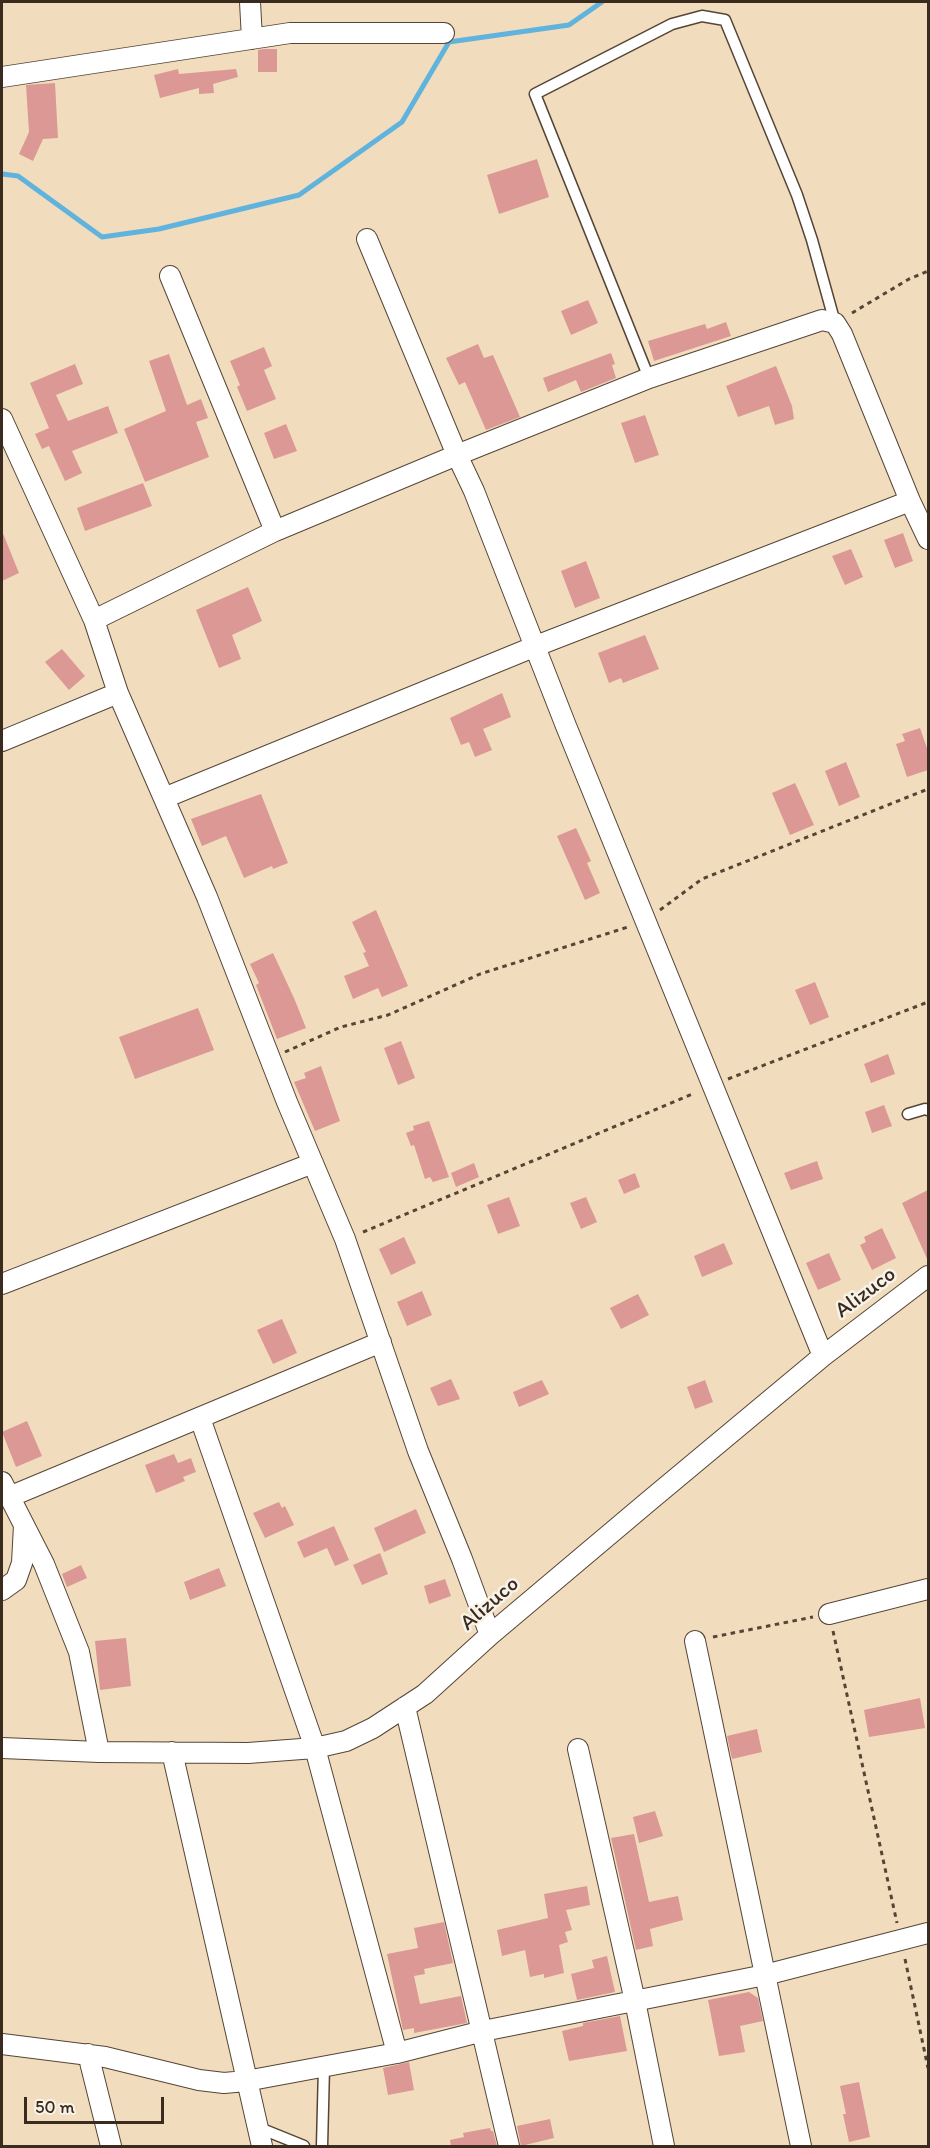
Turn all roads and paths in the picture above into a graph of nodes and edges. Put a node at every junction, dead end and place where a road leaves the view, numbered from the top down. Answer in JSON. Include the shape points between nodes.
{"nodes":[{"id":1,"x":250,"y":2,"type":"edge"},
{"id":2,"x":444,"y":33,"type":"dead end"},
{"id":3,"x":252,"y":39,"type":"junction"},
{"id":4,"x":2,"y":77,"type":"edge"},
{"id":5,"x":368,"y":239,"type":"dead end"},
{"id":6,"x":928,"y":271,"type":"edge"},
{"id":7,"x":170,"y":276,"type":"dead end"},
{"id":8,"x":835,"y":323,"type":"junction"},
{"id":9,"x":649,"y":378,"type":"junction"},
{"id":10,"x":2,"y":419,"type":"edge"},
{"id":11,"x":457,"y":455,"type":"junction"},
{"id":12,"x":910,"y":501,"type":"junction"},
{"id":13,"x":275,"y":531,"type":"junction"},
{"id":14,"x":928,"y":539,"type":"edge"},
{"id":15,"x":94,"y":620,"type":"junction"},
{"id":16,"x":536,"y":646,"type":"junction"},
{"id":17,"x":118,"y":693,"type":"junction"},
{"id":18,"x":2,"y":741,"type":"edge"},
{"id":19,"x":928,"y":789,"type":"edge"},
{"id":20,"x":164,"y":798,"type":"junction"},
{"id":21,"x":646,"y":921,"type":"junction"},
{"id":22,"x":928,"y":1002,"type":"edge"},
{"id":23,"x":270,"y":1058,"type":"junction"},
{"id":24,"x":713,"y":1085,"type":"junction"},
{"id":25,"x":928,"y":1110,"type":"edge"},
{"id":26,"x":908,"y":1114,"type":"dead end"},
{"id":27,"x":313,"y":1163,"type":"junction"},
{"id":28,"x":345,"y":1239,"type":"junction"},
{"id":29,"x":928,"y":1276,"type":"edge"},
{"id":30,"x":2,"y":1284,"type":"edge"},
{"id":31,"x":381,"y":1342,"type":"junction"},
{"id":32,"x":823,"y":1356,"type":"junction"},
{"id":33,"x":200,"y":1418,"type":"junction"},
{"id":34,"x":5,"y":1490,"type":"edge"},
{"id":35,"x":24,"y":1525,"type":"junction"},
{"id":36,"x":928,"y":1589,"type":"edge"},
{"id":37,"x":2,"y":1590,"type":"edge"},
{"id":38,"x":829,"y":1614,"type":"junction"},
{"id":39,"x":490,"y":1635,"type":"junction"},
{"id":40,"x":696,"y":1641,"type":"joint"},
{"id":41,"x":405,"y":1707,"type":"junction"},
{"id":42,"x":2,"y":1748,"type":"edge"},
{"id":43,"x":315,"y":1748,"type":"junction"},
{"id":44,"x":578,"y":1749,"type":"dead end"},
{"id":45,"x":99,"y":1752,"type":"junction"},
{"id":46,"x":172,"y":1752,"type":"junction"},
{"id":47,"x":928,"y":1933,"type":"edge"},
{"id":48,"x":901,"y":1940,"type":"junction"},
{"id":49,"x":765,"y":1975,"type":"junction"},
{"id":50,"x":635,"y":2001,"type":"junction"},
{"id":51,"x":483,"y":2031,"type":"junction"},
{"id":52,"x":2,"y":2044,"type":"edge"},
{"id":53,"x":397,"y":2053,"type":"junction"},
{"id":54,"x":88,"y":2054,"type":"junction"},
{"id":55,"x":324,"y":2067,"type":"junction"},
{"id":56,"x":928,"y":2068,"type":"edge"},
{"id":57,"x":246,"y":2081,"type":"junction"},
{"id":58,"x":260,"y":2137,"type":"edge"},
{"id":59,"x":111,"y":2146,"type":"edge"},
{"id":60,"x":304,"y":2146,"type":"edge"},
{"id":61,"x":322,"y":2146,"type":"edge"},
{"id":62,"x":509,"y":2146,"type":"edge"},
{"id":63,"x":664,"y":2146,"type":"edge"},
{"id":64,"x":801,"y":2146,"type":"edge"}],
"edges":[{"from":1,"to":3,"type":"street"},
{"from":2,"to":3,"type":"street","via":[[290,33]]},
{"from":3,"to":4,"type":"street"},
{"from":5,"to":11,"type":"street"},
{"from":6,"to":8,"type":"path"},
{"from":7,"to":13,"type":"street"},
{"from":8,"to":9,"type":"street","via":[[822,320]]},
{"from":8,"to":9,"type":"lane","via":[[797,195],[725,20],[702,16],[672,24],[535,94]]},
{"from":8,"to":12,"type":"street"},
{"from":9,"to":11,"type":"street"},
{"from":10,"to":15,"type":"street"},
{"from":11,"to":13,"type":"street"},
{"from":11,"to":16,"type":"street"},
{"from":12,"to":14,"type":"street"},
{"from":12,"to":16,"type":"street"},
{"from":13,"to":15,"type":"street"},
{"from":15,"to":17,"type":"street"},
{"from":16,"to":20,"type":"street"},
{"from":16,"to":21,"type":"street"},
{"from":17,"to":18,"type":"street"},
{"from":17,"to":20,"type":"street"},
{"from":19,"to":21,"type":"path","via":[[702,879]]},
{"from":20,"to":23,"type":"street"},
{"from":21,"to":23,"type":"path","via":[[480,974],[388,1015],[341,1027]]},
{"from":21,"to":24,"type":"street"},
{"from":22,"to":24,"type":"path"},
{"from":23,"to":27,"type":"street"},
{"from":24,"to":28,"type":"path"},
{"from":24,"to":32,"type":"street"},
{"from":25,"to":26,"type":"lane"},
{"from":27,"to":28,"type":"street"},
{"from":27,"to":30,"type":"street"},
{"from":28,"to":31,"type":"street"},
{"from":29,"to":32,"type":"street","name":"Alizuco"},
{"from":31,"to":33,"type":"street"},
{"from":31,"to":39,"type":"street","via":[[418,1451]]},
{"from":32,"to":39,"type":"street","name":"Alizuco"},
{"from":33,"to":34,"type":"street"},
{"from":33,"to":43,"type":"street"},
{"from":34,"to":35,"type":"street"},
{"from":35,"to":37,"type":"street","via":[[22,1563],[16,1580]]},
{"from":35,"to":45,"type":"street","via":[[79,1652]]},
{"from":36,"to":38,"type":"street"},
{"from":38,"to":40,"type":"path"},
{"from":38,"to":48,"type":"path"},
{"from":39,"to":41,"type":"street","name":"Alizuco","via":[[425,1694]]},
{"from":40,"to":49,"type":"street"},
{"from":41,"to":43,"type":"street","name":"Alizuco","via":[[346,1741]]},
{"from":41,"to":51,"type":"street"},
{"from":42,"to":45,"type":"street","name":"Alizuco"},
{"from":43,"to":46,"type":"street","name":"Alizuco","via":[[248,1753]]},
{"from":43,"to":53,"type":"street"},
{"from":44,"to":50,"type":"street"},
{"from":45,"to":46,"type":"street","name":"Alizuco"},
{"from":46,"to":57,"type":"street"},
{"from":47,"to":48,"type":"street"},
{"from":48,"to":49,"type":"street"},
{"from":48,"to":56,"type":"path"},
{"from":49,"to":50,"type":"street"},
{"from":49,"to":64,"type":"street"},
{"from":50,"to":51,"type":"street"},
{"from":50,"to":63,"type":"street"},
{"from":51,"to":53,"type":"street"},
{"from":51,"to":62,"type":"street"},
{"from":52,"to":54,"type":"street"},
{"from":53,"to":55,"type":"street"},
{"from":54,"to":57,"type":"street","via":[[199,2080]]},
{"from":54,"to":59,"type":"street"},
{"from":55,"to":57,"type":"street"},
{"from":55,"to":61,"type":"lane"},
{"from":57,"to":58,"type":"street"},
{"from":58,"to":60,"type":"lane"}]}
